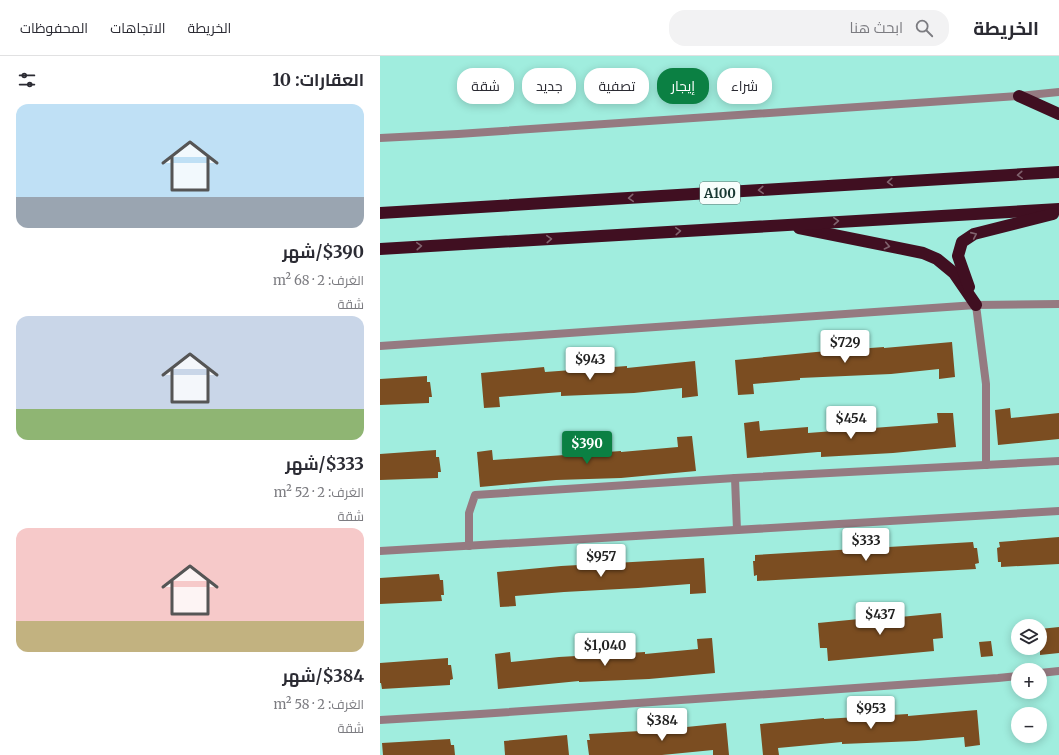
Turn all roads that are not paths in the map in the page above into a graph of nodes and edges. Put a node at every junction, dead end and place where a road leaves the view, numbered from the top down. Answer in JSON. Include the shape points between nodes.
{"nodes":[{"id":1,"x":1059,"y":92,"type":"edge"},
{"id":2,"x":1019,"y":96,"type":"junction"},
{"id":3,"x":1059,"y":114,"type":"edge"},
{"id":4,"x":380,"y":138,"type":"edge"},
{"id":5,"x":1059,"y":172,"type":"edge"},
{"id":6,"x":1059,"y":209,"type":"edge"},
{"id":7,"x":380,"y":213,"type":"edge"},
{"id":8,"x":1059,"y":213,"type":"edge"},
{"id":9,"x":780,"y":225,"type":"junction"},
{"id":10,"x":380,"y":249,"type":"edge"},
{"id":11,"x":1059,"y":304,"type":"edge"},
{"id":12,"x":976,"y":305,"type":"junction"},
{"id":13,"x":380,"y":346,"type":"edge"},
{"id":14,"x":1059,"y":461,"type":"edge"},
{"id":15,"x":986,"y":465,"type":"junction"},
{"id":16,"x":736,"y":478,"type":"junction"},
{"id":17,"x":1059,"y":511,"type":"edge"},
{"id":18,"x":737,"y":530,"type":"junction"},
{"id":19,"x":469,"y":546,"type":"junction"},
{"id":20,"x":380,"y":551,"type":"edge"},
{"id":21,"x":1059,"y":671,"type":"edge"},
{"id":22,"x":1047,"y":672,"type":"edge"},
{"id":23,"x":1011,"y":677,"type":"edge"},
{"id":24,"x":380,"y":720,"type":"edge"}],
"edges":[{"from":1,"to":2,"type":"street"},
{"from":2,"to":3,"type":"highway"},
{"from":2,"to":4,"type":"street"},
{"from":5,"to":7,"type":"highway","number":"A100","one_way":true},
{"from":9,"to":6,"type":"highway","one_way":true},
{"from":12,"to":8,"type":"highway","one_way":true,"via":[[958,256],[962,242],[974,234]]},
{"from":10,"to":9,"type":"highway","one_way":true},
{"from":9,"to":12,"type":"highway","one_way":true,"via":[[922,253],[937,259],[954,273]]},
{"from":11,"to":12,"type":"street"},
{"from":12,"to":13,"type":"street"},
{"from":12,"to":15,"type":"street","via":[[986,384]]},
{"from":14,"to":15,"type":"street"},
{"from":15,"to":16,"type":"street"},
{"from":16,"to":18,"type":"street"},
{"from":16,"to":19,"type":"street","via":[[475,495],[469,513]]},
{"from":17,"to":18,"type":"street"},
{"from":18,"to":19,"type":"street"},
{"from":19,"to":20,"type":"street"},
{"from":21,"to":22,"type":"street"},
{"from":23,"to":24,"type":"street"}]}
